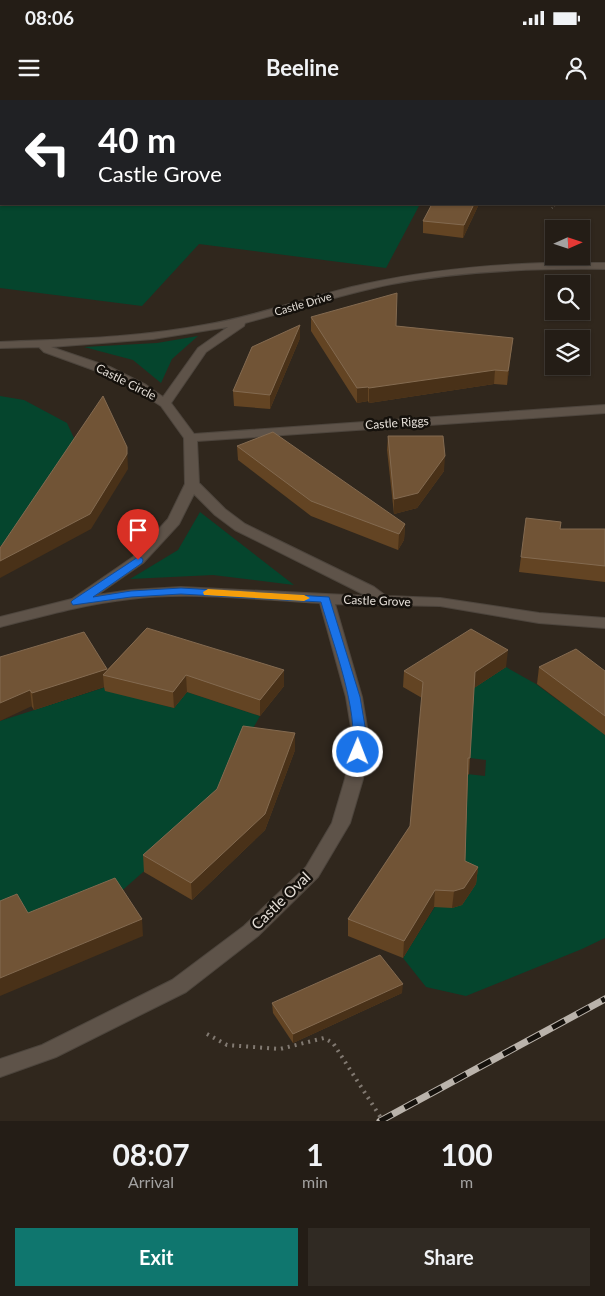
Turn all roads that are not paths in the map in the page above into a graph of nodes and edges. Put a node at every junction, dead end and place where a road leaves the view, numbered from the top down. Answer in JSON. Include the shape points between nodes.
{"nodes":[{"id":1,"x":605,"y":266,"type":"edge"},
{"id":2,"x":245,"y":320,"type":"junction"},
{"id":3,"x":43,"y":344,"type":"junction"},
{"id":4,"x":0,"y":345,"type":"edge"},
{"id":5,"x":165,"y":403,"type":"junction"},
{"id":6,"x":605,"y":409,"type":"edge"},
{"id":7,"x":190,"y":438,"type":"junction"},
{"id":8,"x":192,"y":484,"type":"junction"},
{"id":9,"x":326,"y":599,"type":"junction"},
{"id":10,"x":383,"y":601,"type":"junction"},
{"id":11,"x":77,"y":602,"type":"junction"},
{"id":12,"x":0,"y":622,"type":"edge"},
{"id":13,"x":605,"y":623,"type":"edge"},
{"id":14,"x":0,"y":1068,"type":"edge"}],
"edges":[{"from":1,"to":2,"type":"street","name":"Castle Drive","via":[[484,269],[423,276],[364,287]]},
{"from":2,"to":3,"type":"street","name":"Castle Drive","via":[[163,335]]},
{"from":2,"to":5,"type":"street","via":[[202,350]]},
{"from":3,"to":4,"type":"street","name":"Castle Drive"},
{"from":3,"to":5,"type":"street","name":"Castle Circle","via":[[48,350],[106,370]]},
{"from":5,"to":7,"type":"street","name":"Castle Circle"},
{"from":6,"to":7,"type":"street","name":"Castle Riggs"},
{"from":7,"to":8,"type":"street"},
{"from":8,"to":10,"type":"street","via":[[220,512],[240,526],[369,590]]},
{"from":8,"to":11,"type":"street","via":[[174,521],[138,560]]},
{"from":9,"to":10,"type":"street","name":"Castle Grove"},
{"from":9,"to":11,"type":"street","name":"Castle Grove","via":[[181,591]]},
{"from":9,"to":14,"type":"street","name":"Castle Oval","via":[[354,697],[361,738],[354,779],[341,823],[312,872],[252,931],[179,986],[49,1051]]},
{"from":10,"to":13,"type":"street","name":"Castle Grove","via":[[440,602],[539,618]]},
{"from":11,"to":12,"type":"street","name":"Castle Grove"}]}
